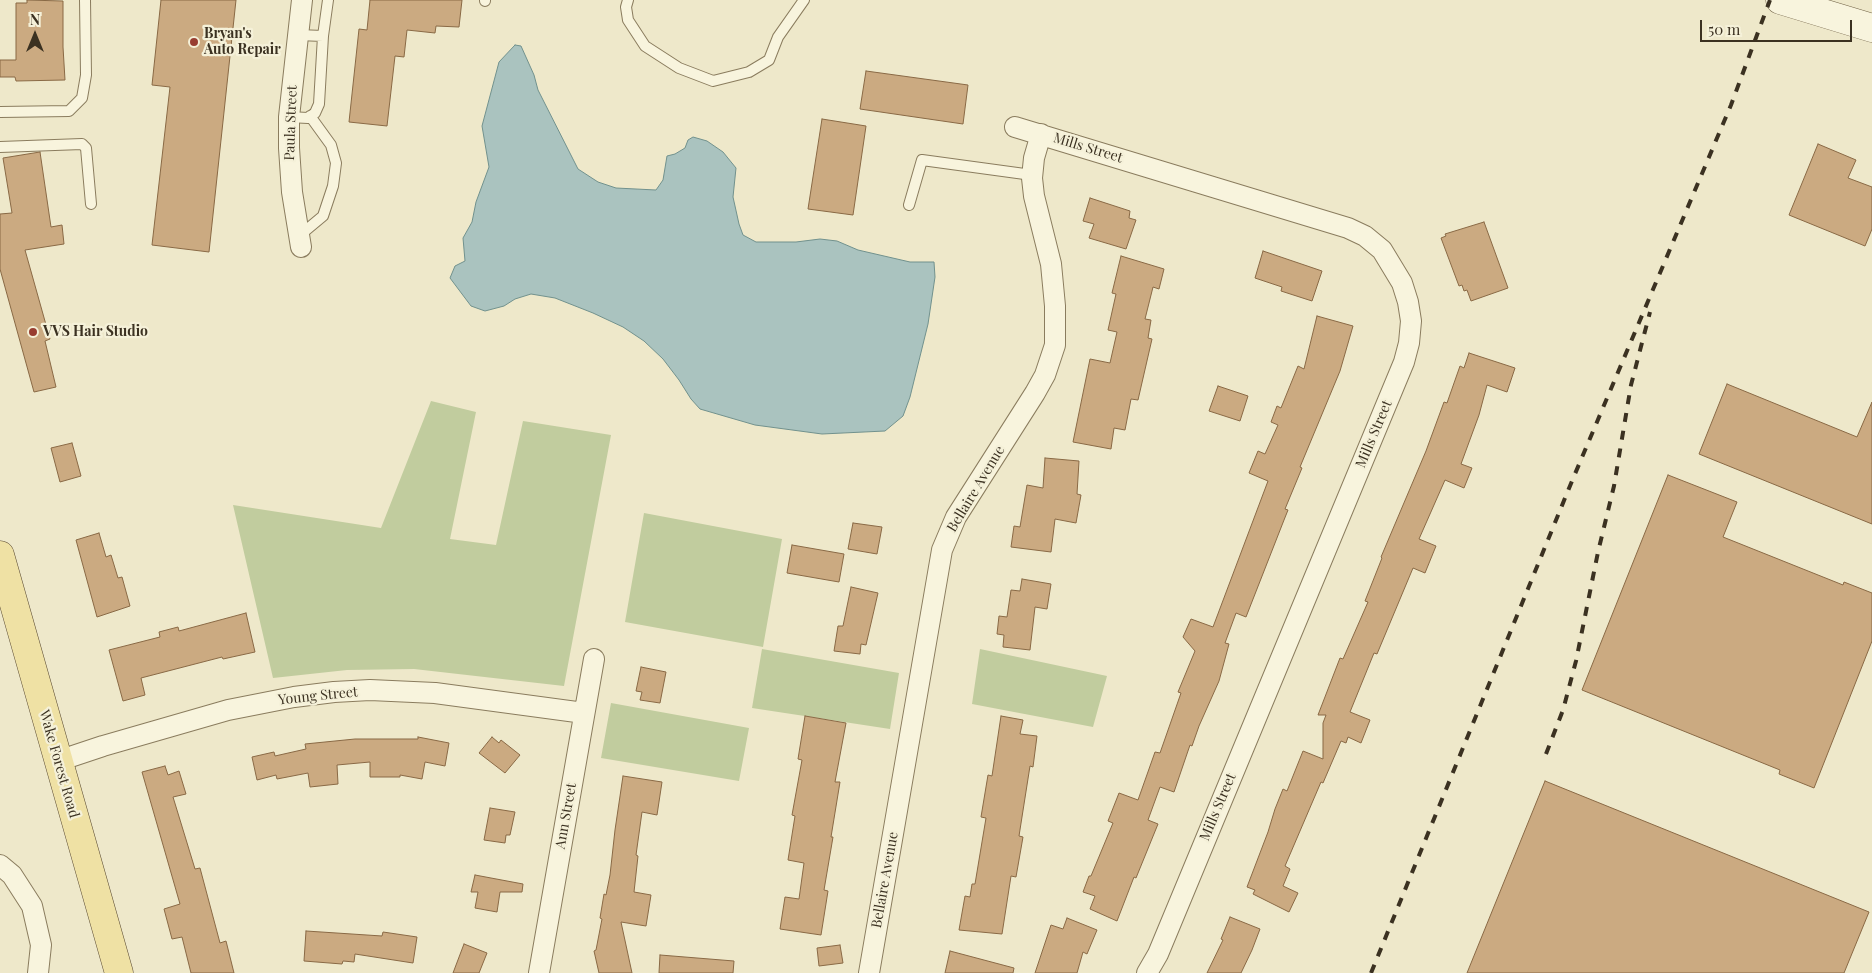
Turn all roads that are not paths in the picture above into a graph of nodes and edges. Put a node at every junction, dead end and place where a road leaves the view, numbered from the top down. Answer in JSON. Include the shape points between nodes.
{"nodes":[{"id":1,"x":85,"y":0,"type":"edge"},
{"id":2,"x":302,"y":0,"type":"edge"},
{"id":3,"x":328,"y":0,"type":"edge"},
{"id":4,"x":628,"y":0,"type":"edge"},
{"id":5,"x":804,"y":0,"type":"edge"},
{"id":6,"x":1780,"y":0,"type":"edge"},
{"id":7,"x":1872,"y":28,"type":"edge"},
{"id":8,"x":298,"y":34,"type":"junction"},
{"id":9,"x":323,"y":36,"type":"junction"},
{"id":10,"x":0,"y":112,"type":"edge"},
{"id":11,"x":310,"y":116,"type":"junction"},
{"id":12,"x":289,"y":117,"type":"junction"},
{"id":13,"x":1015,"y":127,"type":"dead end"},
{"id":14,"x":1041,"y":134,"type":"junction"},
{"id":15,"x":0,"y":147,"type":"edge"},
{"id":16,"x":1032,"y":175,"type":"junction"},
{"id":17,"x":91,"y":204,"type":"dead end"},
{"id":18,"x":909,"y":205,"type":"dead end"},
{"id":19,"x":300,"y":241,"type":"joint"},
{"id":20,"x":0,"y":555,"type":"edge"},
{"id":21,"x":594,"y":658,"type":"dead end"},
{"id":22,"x":584,"y":713,"type":"junction"},
{"id":23,"x":58,"y":761,"type":"junction"},
{"id":24,"x":0,"y":865,"type":"edge"},
{"id":25,"x":38,"y":973,"type":"edge"},
{"id":26,"x":119,"y":973,"type":"edge"},
{"id":27,"x":539,"y":973,"type":"edge"},
{"id":28,"x":869,"y":973,"type":"edge"},
{"id":29,"x":1147,"y":973,"type":"edge"}],
"edges":[{"from":1,"to":10,"type":"lane","via":[[86,76],[82,98],[69,111]]},
{"from":2,"to":8,"type":"street","name":"Paula Street"},
{"from":3,"to":9,"type":"lane"},
{"from":4,"to":5,"type":"lane","via":[[628,20],[645,46],[679,68],[713,81],[749,72],[769,60],[778,37]]},
{"from":6,"to":7,"type":"street"},
{"from":8,"to":9,"type":"lane"},
{"from":8,"to":12,"type":"street","name":"Paula Street"},
{"from":9,"to":11,"type":"lane","via":[[319,104]]},
{"from":11,"to":12,"type":"lane"},
{"from":11,"to":19,"type":"lane","via":[[331,145],[336,163],[333,186],[323,216]]},
{"from":12,"to":19,"type":"street","name":"Paula Street","via":[[291,183]]},
{"from":13,"to":14,"type":"street","name":"Mills Street"},
{"from":14,"to":16,"type":"street","name":"Bellaire Avenue"},
{"from":14,"to":29,"type":"street","name":"Mills Street","via":[[1328,221],[1365,236],[1382,250],[1402,284],[1411,322],[1404,362],[1158,954]]},
{"from":15,"to":17,"type":"lane","via":[[82,144],[86,148]]},
{"from":16,"to":18,"type":"lane","via":[[922,160]]},
{"from":16,"to":28,"type":"street","name":"Bellaire Avenue","via":[[1051,264],[1055,345],[1045,375],[956,517],[942,550]]},
{"from":20,"to":23,"type":"main road","name":"Wake Forest Road"},
{"from":21,"to":22,"type":"street","name":"Ann Street"},
{"from":22,"to":23,"type":"street","name":"Young Street","via":[[435,693],[334,692],[228,710]]},
{"from":22,"to":27,"type":"street","name":"Ann Street"},
{"from":23,"to":26,"type":"main road","name":"Wake Forest Road"},
{"from":24,"to":25,"type":"street","via":[[12,875],[32,906],[41,946]]}]}
